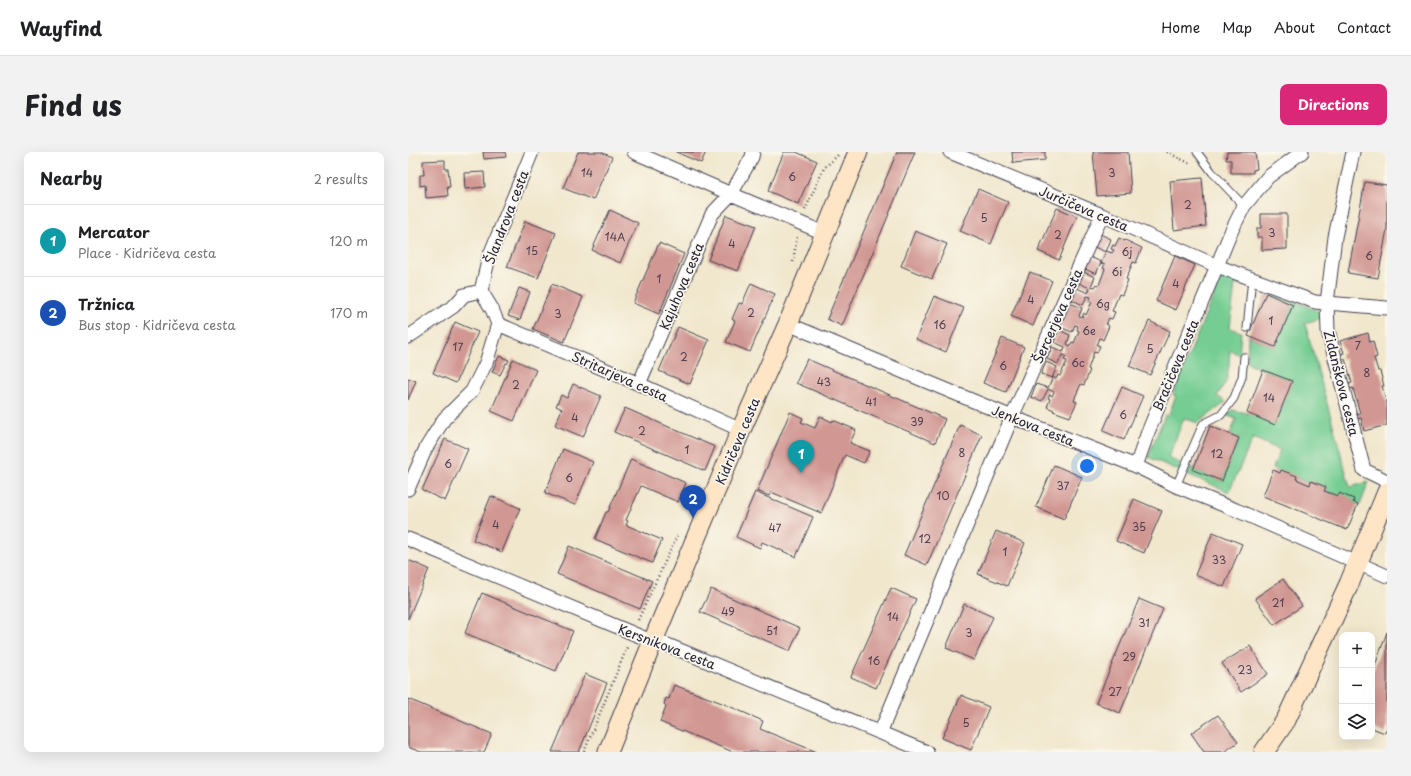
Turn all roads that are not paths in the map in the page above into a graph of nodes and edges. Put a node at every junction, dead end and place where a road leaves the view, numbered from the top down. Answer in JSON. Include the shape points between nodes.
{"nodes":[{"id":1,"x":532,"y":152,"type":"edge"},
{"id":2,"x":753,"y":152,"type":"edge"},
{"id":3,"x":858,"y":152,"type":"edge"},
{"id":4,"x":950,"y":152,"type":"edge"},
{"id":5,"x":1197,"y":152,"type":"edge"},
{"id":6,"x":1302,"y":152,"type":"edge"},
{"id":7,"x":1352,"y":152,"type":"edge"},
{"id":8,"x":639,"y":153,"type":"edge"},
{"id":9,"x":731,"y":194,"type":"junction"},
{"id":10,"x":1244,"y":206,"type":"junction"},
{"id":11,"x":1102,"y":215,"type":"junction"},
{"id":12,"x":824,"y":233,"type":"junction"},
{"id":13,"x":1217,"y":266,"type":"junction"},
{"id":14,"x":1252,"y":278,"type":"junction"},
{"id":15,"x":481,"y":292,"type":"junction"},
{"id":16,"x":1327,"y":303,"type":"junction"},
{"id":17,"x":1387,"y":308,"type":"edge"},
{"id":18,"x":498,"y":324,"type":"junction"},
{"id":19,"x":788,"y":324,"type":"junction"},
{"id":20,"x":1246,"y":328,"type":"dead end"},
{"id":21,"x":408,"y":338,"type":"edge"},
{"id":22,"x":1244,"y":357,"type":"dead end"},
{"id":23,"x":639,"y":384,"type":"junction"},
{"id":24,"x":1012,"y":417,"type":"junction"},
{"id":25,"x":741,"y":430,"type":"junction"},
{"id":26,"x":1136,"y":466,"type":"junction"},
{"id":27,"x":1387,"y":481,"type":"edge"},
{"id":28,"x":1176,"y":486,"type":"junction"},
{"id":29,"x":408,"y":490,"type":"edge"},
{"id":30,"x":1387,"y":492,"type":"edge"},
{"id":31,"x":408,"y":539,"type":"edge"},
{"id":32,"x":1358,"y":564,"type":"junction"},
{"id":33,"x":1387,"y":576,"type":"edge"},
{"id":34,"x":653,"y":640,"type":"junction"},
{"id":35,"x":880,"y":733,"type":"junction"},
{"id":36,"x":608,"y":752,"type":"edge"},
{"id":37,"x":927,"y":752,"type":"edge"},
{"id":38,"x":1264,"y":752,"type":"edge"}],
"edges":[{"from":1,"to":15,"type":"street","name":"Šlandrova cesta","via":[[489,257]]},
{"from":2,"to":9,"type":"street","name":"Kajuhova cesta"},
{"from":3,"to":12,"type":"main road","name":"Kidričeva cesta"},
{"from":4,"to":11,"type":"street","name":"Jurčičeva cesta"},
{"from":5,"to":10,"type":"lane"},
{"from":6,"to":10,"type":"street","name":"Bračičeva cesta","via":[[1268,177]]},
{"from":7,"to":16,"type":"street","name":"Zidanškova cesta"},
{"from":8,"to":9,"type":"street"},
{"from":9,"to":12,"type":"street"},
{"from":9,"to":23,"type":"street","name":"Kajuhova cesta","via":[[712,214]]},
{"from":10,"to":13,"type":"street","name":"Bračičeva cesta"},
{"from":11,"to":13,"type":"street","name":"Jurčičeva cesta"},
{"from":11,"to":24,"type":"street","name":"Šercerjeva cesta"},
{"from":12,"to":19,"type":"main road","name":"Kidričeva cesta"},
{"from":13,"to":14,"type":"street"},
{"from":13,"to":26,"type":"street","name":"Bračičeva cesta"},
{"from":14,"to":16,"type":"street","via":[[1315,302]]},
{"from":14,"to":20,"type":"lane"},
{"from":15,"to":18,"type":"street"},
{"from":15,"to":21,"type":"street","via":[[464,295],[454,306]]},
{"from":16,"to":17,"type":"street"},
{"from":16,"to":27,"type":"street","name":"Zidanškova cesta","via":[[1328,331],[1364,470]]},
{"from":18,"to":23,"type":"street","name":"Stritarjeva cesta"},
{"from":18,"to":29,"type":"street","via":[[486,363],[472,391],[444,419],[426,448]]},
{"from":19,"to":24,"type":"street","name":"Jenkova cesta"},
{"from":19,"to":25,"type":"main road","name":"Kidričeva cesta"},
{"from":22,"to":28,"type":"lane","via":[[1242,377],[1234,398],[1221,415],[1203,424]]},
{"from":23,"to":25,"type":"street","name":"Stritarjeva cesta"},
{"from":24,"to":26,"type":"street","name":"Jenkova cesta"},
{"from":24,"to":35,"type":"street","name":"Šercerjeva cesta"},
{"from":25,"to":34,"type":"main road","name":"Kidričeva cesta"},
{"from":26,"to":28,"type":"street","name":"Jenkova cesta"},
{"from":28,"to":32,"type":"street","name":"Jenkova cesta"},
{"from":30,"to":32,"type":"main road"},
{"from":31,"to":34,"type":"street","name":"Kersnikova cesta"},
{"from":32,"to":33,"type":"street","name":"Jenkova cesta"},
{"from":32,"to":38,"type":"main road","via":[[1286,720]]},
{"from":34,"to":35,"type":"street","name":"Kersnikova cesta"},
{"from":34,"to":36,"type":"main road","name":"Kidričeva cesta"},
{"from":35,"to":37,"type":"street","name":"Kersnikova cesta"}]}
